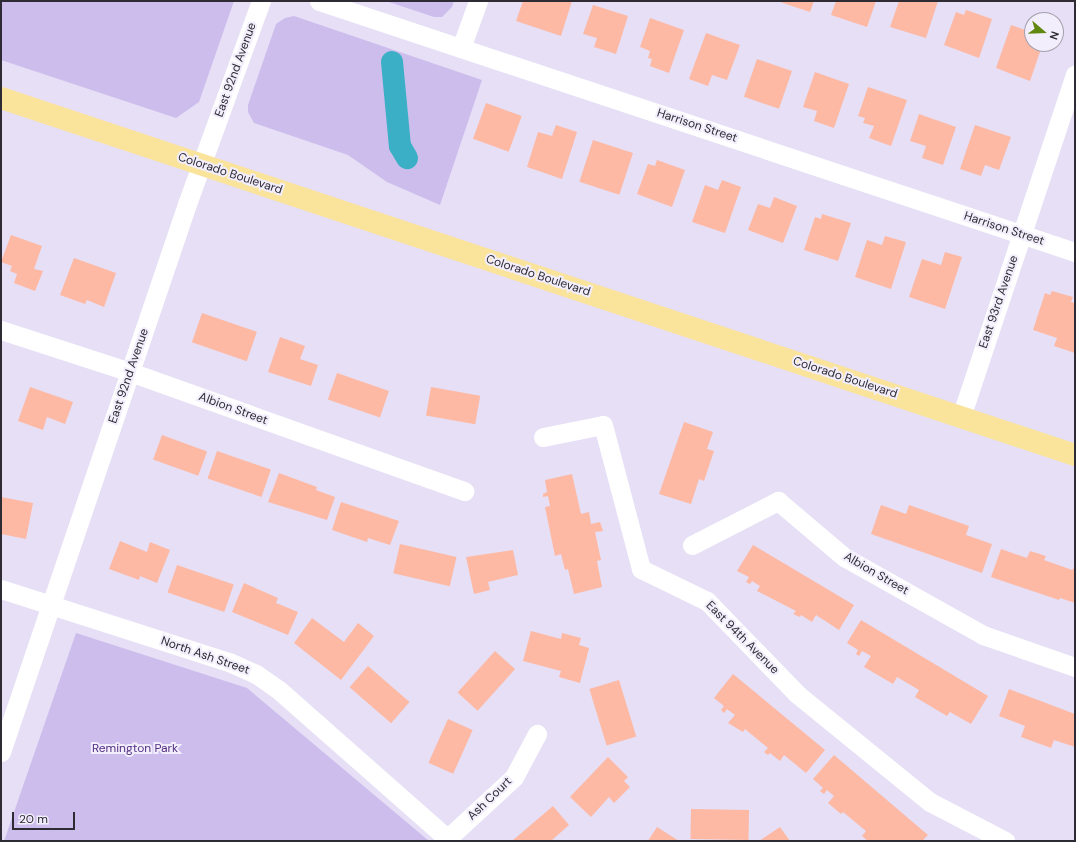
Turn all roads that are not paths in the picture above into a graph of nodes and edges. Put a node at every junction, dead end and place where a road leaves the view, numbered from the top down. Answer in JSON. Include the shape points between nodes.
{"nodes":[{"id":1,"x":261,"y":1,"type":"edge"},
{"id":2,"x":319,"y":1,"type":"edge"},
{"id":3,"x":478,"y":1,"type":"edge"},
{"id":4,"x":462,"y":48,"type":"junction"},
{"id":5,"x":1075,"y":74,"type":"edge"},
{"id":6,"x":1,"y":98,"type":"edge"},
{"id":7,"x":202,"y":164,"type":"junction"},
{"id":8,"x":1022,"y":235,"type":"junction"},
{"id":9,"x":1075,"y":252,"type":"edge"},
{"id":10,"x":1,"y":330,"type":"edge"},
{"id":11,"x":130,"y":372,"type":"junction"},
{"id":12,"x":961,"y":417,"type":"junction"},
{"id":13,"x":543,"y":437,"type":"dead end"},
{"id":14,"x":1075,"y":455,"type":"edge"},
{"id":15,"x":464,"y":491,"type":"dead end"},
{"id":16,"x":692,"y":545,"type":"dead end"},
{"id":17,"x":1,"y":589,"type":"edge"},
{"id":18,"x":50,"y":604,"type":"junction"},
{"id":19,"x":1075,"y":667,"type":"edge"},
{"id":20,"x":537,"y":734,"type":"dead end"},
{"id":21,"x":1,"y":752,"type":"edge"},
{"id":22,"x":449,"y":840,"type":"edge"},
{"id":23,"x":1005,"y":841,"type":"edge"}],
"edges":[{"from":1,"to":7,"type":"street","name":"East 92nd Avenue"},
{"from":2,"to":4,"type":"street","name":"Harrison Street"},
{"from":3,"to":4,"type":"street"},
{"from":4,"to":8,"type":"street","name":"Harrison Street"},
{"from":5,"to":8,"type":"street","name":"East 93rd Avenue"},
{"from":6,"to":7,"type":"main road","name":"Colorado Boulevard"},
{"from":7,"to":11,"type":"street","name":"East 92nd Avenue"},
{"from":7,"to":12,"type":"main road","name":"Colorado Boulevard"},
{"from":8,"to":9,"type":"street","name":"Harrison Street"},
{"from":8,"to":12,"type":"street","name":"East 93rd Avenue"},
{"from":10,"to":11,"type":"street","name":"Albion Street"},
{"from":11,"to":15,"type":"street","name":"Albion Street"},
{"from":11,"to":18,"type":"street","name":"East 92nd Avenue"},
{"from":12,"to":14,"type":"main road","name":"Colorado Boulevard"},
{"from":13,"to":23,"type":"street","name":"East 94th Avenue","via":[[603,425],[641,569],[707,601],[797,694],[930,802]]},
{"from":16,"to":19,"type":"street","name":"Albion Street","via":[[778,501],[844,557],[983,635]]},
{"from":17,"to":18,"type":"street","name":"North Ash Street"},
{"from":18,"to":21,"type":"street","name":"East 92nd Avenue"},
{"from":18,"to":22,"type":"street","name":"North Ash Street","via":[[229,662],[256,674],[280,691]]},
{"from":20,"to":22,"type":"street","name":"Ash Court","via":[[514,777]]}]}
